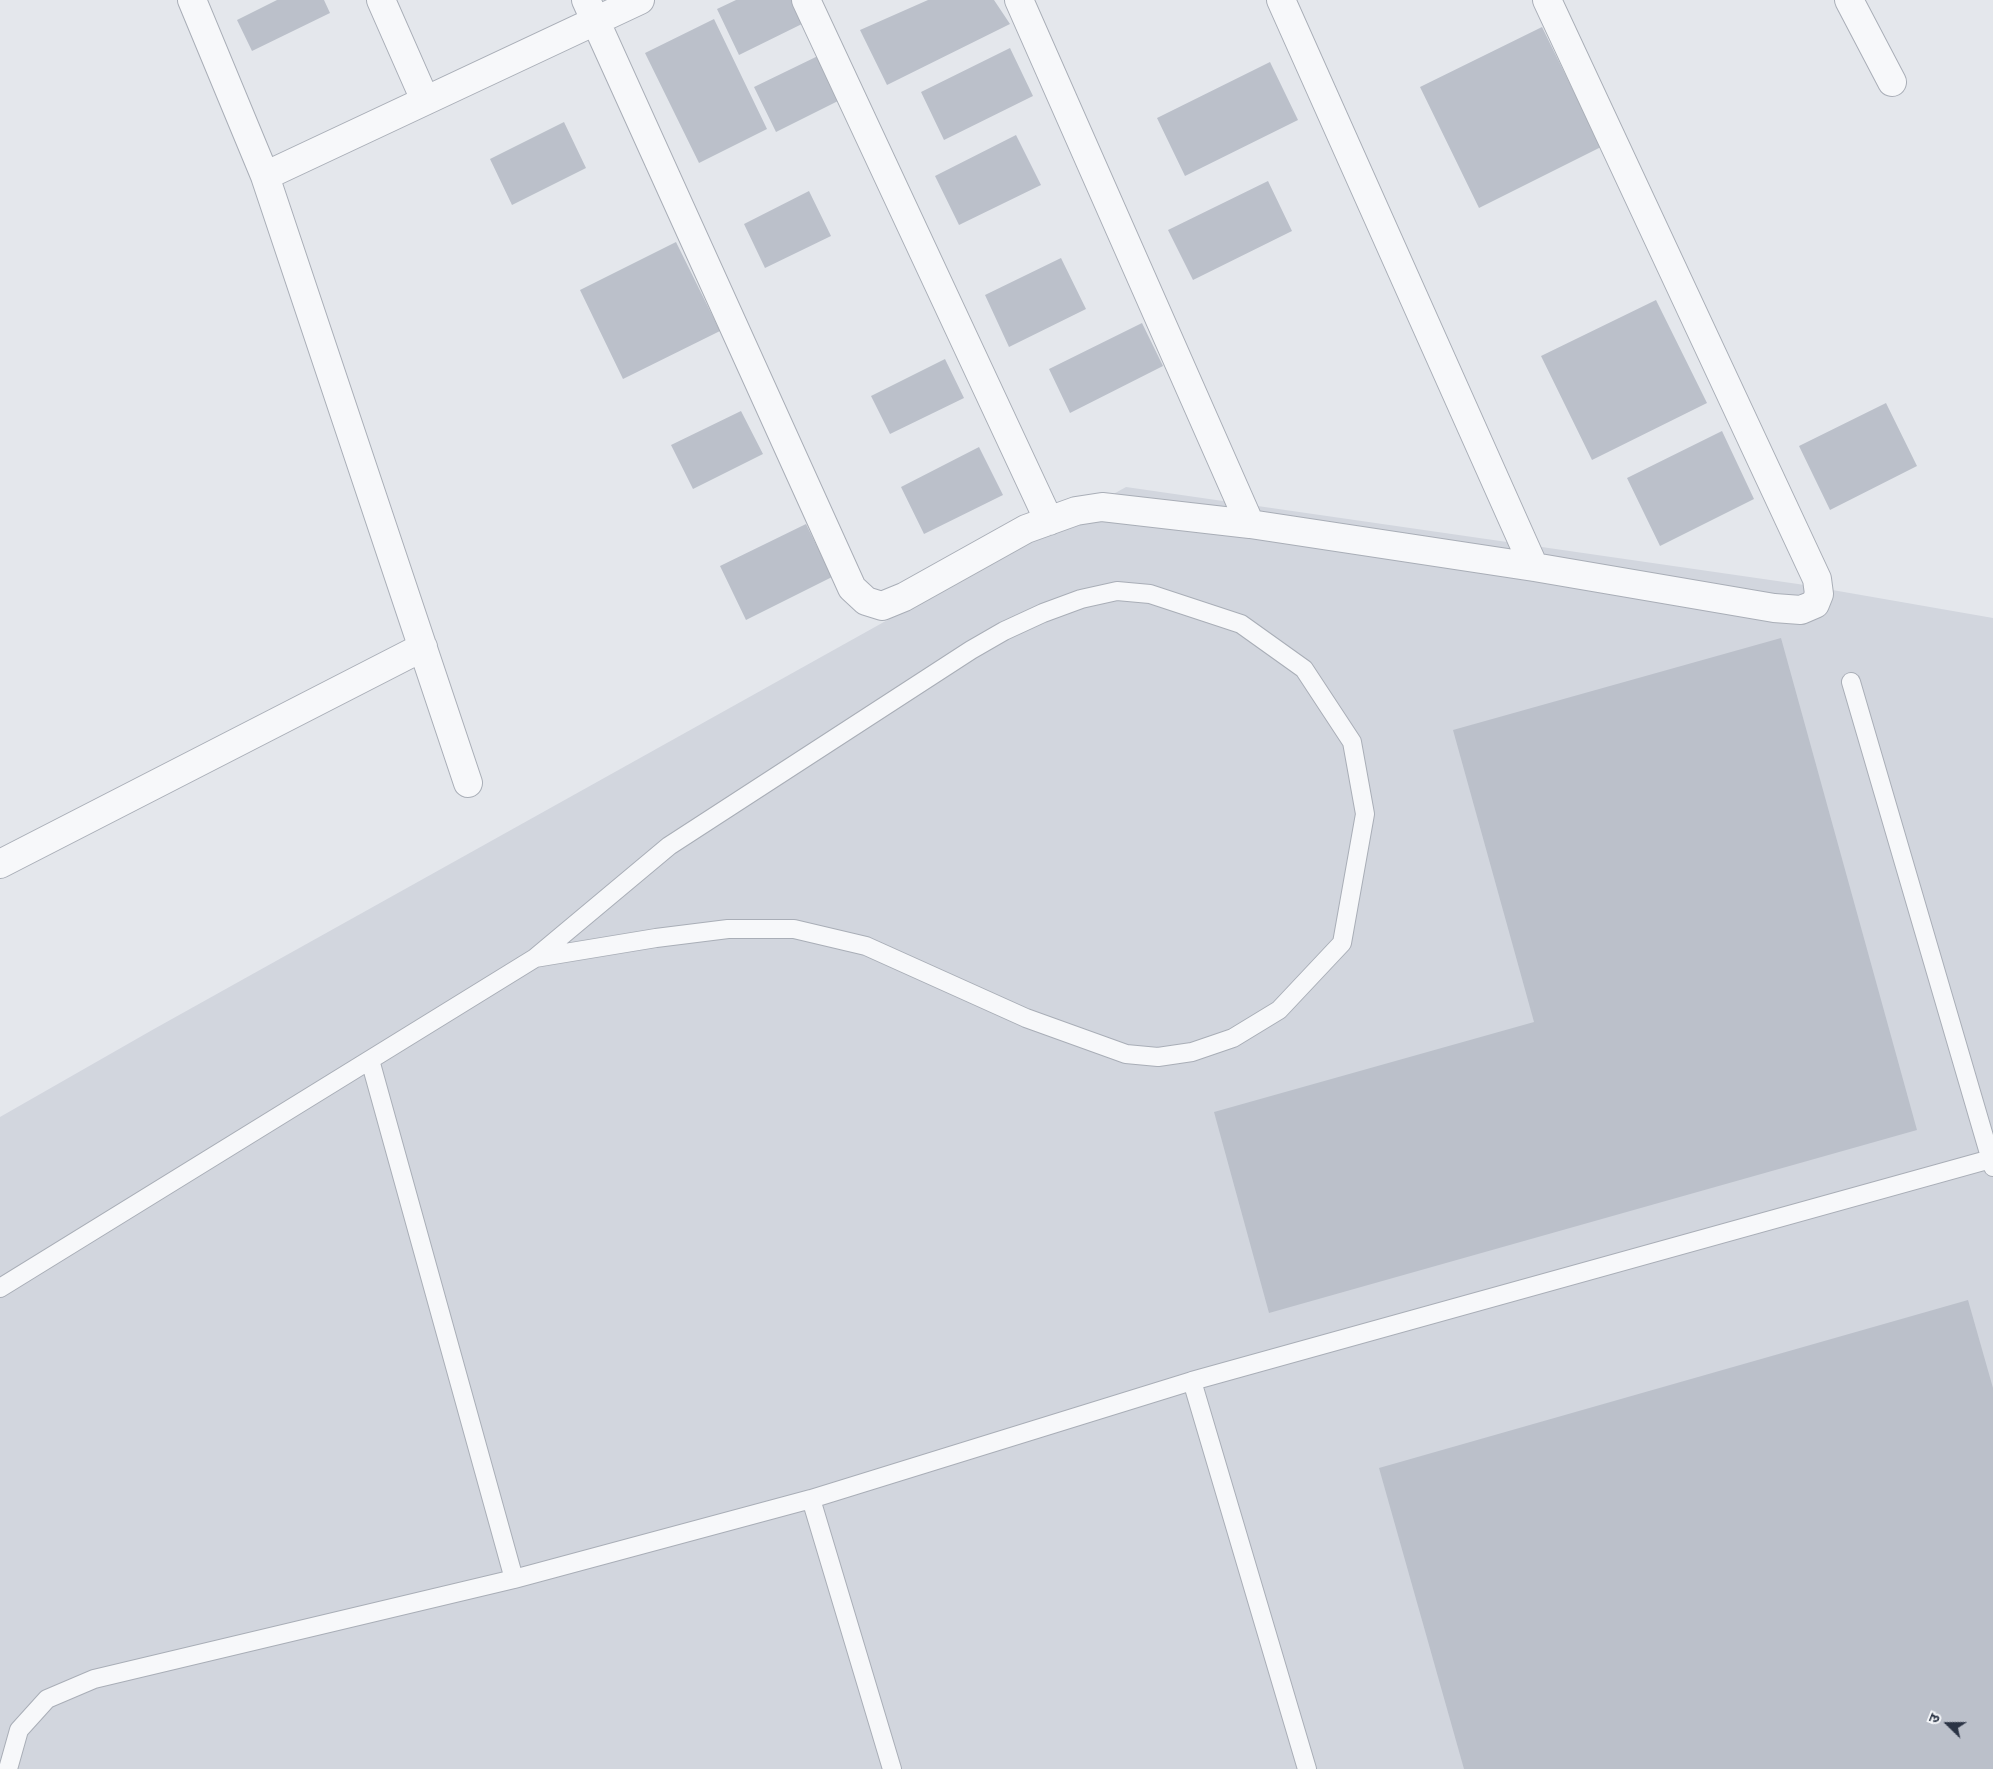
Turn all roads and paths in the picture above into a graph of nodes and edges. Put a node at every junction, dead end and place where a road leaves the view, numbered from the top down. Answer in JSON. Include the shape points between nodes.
{"nodes":[{"id":1,"x":192,"y":0,"type":"edge"},
{"id":2,"x":381,"y":0,"type":"edge"},
{"id":3,"x":640,"y":0,"type":"edge"},
{"id":4,"x":806,"y":0,"type":"edge"},
{"id":5,"x":1019,"y":0,"type":"edge"},
{"id":6,"x":1281,"y":0,"type":"edge"},
{"id":7,"x":1547,"y":0,"type":"edge"},
{"id":8,"x":1848,"y":0,"type":"edge"},
{"id":9,"x":591,"y":10,"type":"edge"},
{"id":10,"x":1892,"y":82,"type":"dead end"},
{"id":11,"x":425,"y":100,"type":"junction"},
{"id":12,"x":265,"y":176,"type":"junction"},
{"id":13,"x":1049,"y":521,"type":"junction"},
{"id":14,"x":1250,"y":524,"type":"junction"},
{"id":15,"x":1534,"y":567,"type":"junction"},
{"id":16,"x":422,"y":647,"type":"junction"},
{"id":17,"x":1851,"y":682,"type":"dead end"},
{"id":18,"x":468,"y":784,"type":"dead end"},
{"id":19,"x":0,"y":864,"type":"edge"},
{"id":20,"x":535,"y":958,"type":"junction"},
{"id":21,"x":370,"y":1060,"type":"junction"},
{"id":22,"x":1992,"y":1163,"type":"edge"},
{"id":23,"x":0,"y":1288,"type":"edge"},
{"id":24,"x":1192,"y":1381,"type":"junction"},
{"id":25,"x":811,"y":1499,"type":"junction"},
{"id":26,"x":514,"y":1579,"type":"junction"},
{"id":27,"x":8,"y":1769,"type":"edge"},
{"id":28,"x":892,"y":1769,"type":"edge"},
{"id":29,"x":1307,"y":1769,"type":"edge"}],
"edges":[{"from":1,"to":12,"type":"street"},
{"from":2,"to":11,"type":"street"},
{"from":3,"to":9,"type":"street"},
{"from":4,"to":13,"type":"street"},
{"from":5,"to":14,"type":"street"},
{"from":6,"to":15,"type":"street"},
{"from":7,"to":15,"type":"street","via":[[1817,579],[1819,594],[1815,604],[1801,610],[1774,608]]},
{"from":8,"to":10,"type":"street"},
{"from":9,"to":11,"type":"street"},
{"from":9,"to":13,"type":"street","via":[[852,588],[866,601],[882,606],[1026,529]]},
{"from":11,"to":12,"type":"street"},
{"from":12,"to":16,"type":"street"},
{"from":13,"to":14,"type":"street","via":[[1076,511],[1102,507]]},
{"from":14,"to":15,"type":"street"},
{"from":16,"to":18,"type":"street"},
{"from":16,"to":19,"type":"street"},
{"from":17,"to":22,"type":"lane"},
{"from":20,"to":20,"type":"lane","via":[[719,930],[794,929],[866,946],[1026,1018],[1126,1054],[1158,1057],[1192,1052],[1233,1038],[1279,1010],[1342,943],[1365,814],[1352,742],[1304,669],[1241,624],[1150,594],[1117,591],[1081,599],[1004,631],[971,650],[669,846]]},
{"from":20,"to":21,"type":"lane"},
{"from":21,"to":23,"type":"lane"},
{"from":21,"to":26,"type":"lane"},
{"from":22,"to":24,"type":"lane"},
{"from":24,"to":25,"type":"lane"},
{"from":24,"to":29,"type":"lane"},
{"from":25,"to":26,"type":"lane"},
{"from":25,"to":28,"type":"lane"},
{"from":26,"to":27,"type":"lane","via":[[94,1679],[46,1699],[19,1730]]}]}
